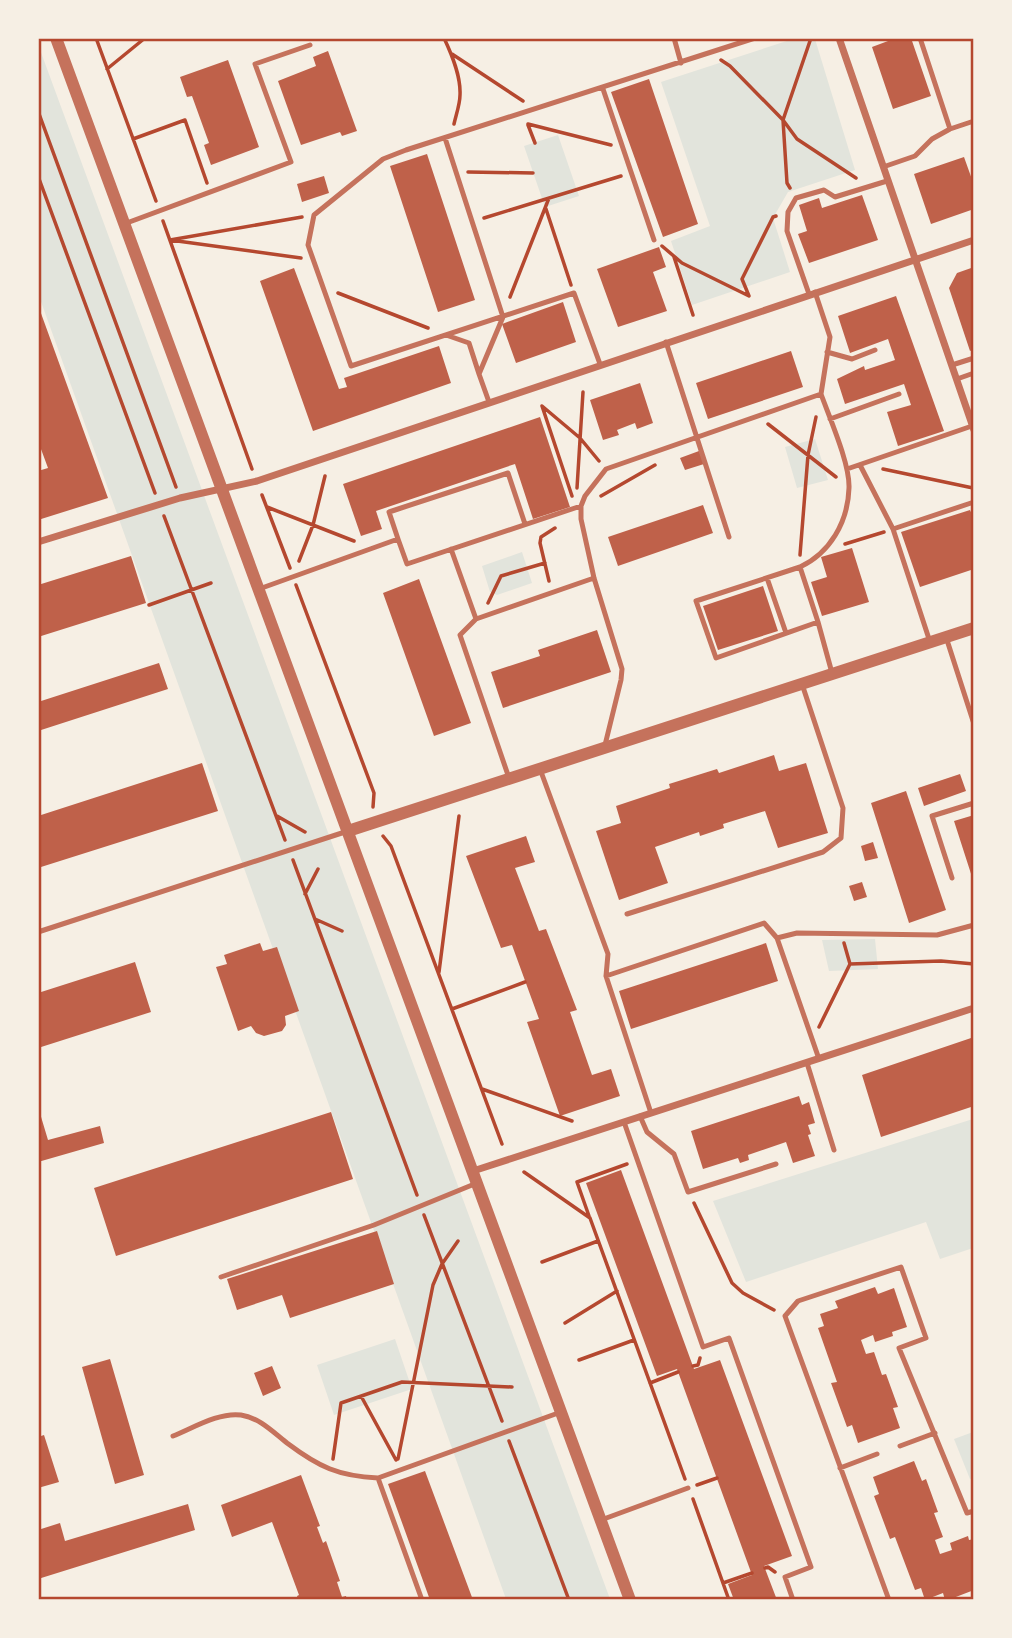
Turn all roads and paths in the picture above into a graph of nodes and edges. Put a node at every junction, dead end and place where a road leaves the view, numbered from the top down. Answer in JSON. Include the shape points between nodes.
{"nodes":[{"id":1,"x":56,"y":38,"type":"edge"},
{"id":2,"x":96,"y":38,"type":"edge"},
{"id":3,"x":145,"y":38,"type":"edge"},
{"id":4,"x":444,"y":38,"type":"edge"},
{"id":5,"x":674,"y":38,"type":"edge"},
{"id":6,"x":755,"y":38,"type":"edge"},
{"id":7,"x":811,"y":38,"type":"edge"},
{"id":8,"x":839,"y":38,"type":"edge"},
{"id":9,"x":920,"y":38,"type":"edge"},
{"id":10,"x":310,"y":45,"type":"dead end"},
{"id":11,"x":452,"y":54,"type":"junction"},
{"id":12,"x":710,"y":54,"type":"junction"},
{"id":13,"x":681,"y":63,"type":"junction"},
{"id":14,"x":107,"y":69,"type":"junction"},
{"id":15,"x":603,"y":89,"type":"junction"},
{"id":16,"x":534,"y":110,"type":"junction"},
{"id":17,"x":38,"y":111,"type":"edge"},
{"id":18,"x":525,"y":117,"type":"dead end"},
{"id":19,"x":783,"y":120,"type":"junction"},
{"id":20,"x":974,"y":121,"type":"edge"},
{"id":21,"x":528,"y":124,"type":"junction"},
{"id":22,"x":950,"y":129,"type":"junction"},
{"id":23,"x":448,"y":137,"type":"junction"},
{"id":24,"x":133,"y":139,"type":"junction"},
{"id":25,"x":535,"y":143,"type":"dead end"},
{"id":26,"x":616,"y":147,"type":"dead end"},
{"id":27,"x":883,"y":167,"type":"junction"},
{"id":28,"x":460,"y":172,"type":"dead end"},
{"id":29,"x":533,"y":173,"type":"dead end"},
{"id":30,"x":631,"y":173,"type":"junction"},
{"id":31,"x":38,"y":176,"type":"edge"},
{"id":32,"x":887,"y":181,"type":"junction"},
{"id":33,"x":869,"y":187,"type":"junction"},
{"id":34,"x":210,"y":192,"type":"junction"},
{"id":35,"x":549,"y":198,"type":"junction"},
{"id":36,"x":796,"y":198,"type":"junction"},
{"id":37,"x":545,"y":207,"type":"junction"},
{"id":38,"x":160,"y":211,"type":"junction"},
{"id":39,"x":788,"y":212,"type":"junction"},
{"id":40,"x":314,"y":215,"type":"junction"},
{"id":41,"x":472,"y":222,"type":"junction"},
{"id":42,"x":124,"y":224,"type":"junction"},
{"id":43,"x":170,"y":240,"type":"junction"},
{"id":44,"x":654,"y":240,"type":"joint"},
{"id":45,"x":974,"y":240,"type":"edge"},
{"id":46,"x":673,"y":255,"type":"junction"},
{"id":47,"x":313,"y":260,"type":"junction"},
{"id":48,"x":914,"y":260,"type":"junction"},
{"id":49,"x":323,"y":287,"type":"junction"},
{"id":50,"x":574,"y":293,"type":"junction"},
{"id":51,"x":812,"y":293,"type":"junction"},
{"id":52,"x":507,"y":306,"type":"dead end"},
{"id":53,"x":693,"y":315,"type":"dead end"},
{"id":54,"x":503,"y":317,"type":"junction"},
{"id":55,"x":444,"y":335,"type":"junction"},
{"id":56,"x":666,"y":342,"type":"junction"},
{"id":57,"x":875,"y":351,"type":"dead end"},
{"id":58,"x":827,"y":352,"type":"junction"},
{"id":59,"x":974,"y":358,"type":"edge"},
{"id":60,"x":600,"y":365,"type":"junction"},
{"id":61,"x":952,"y":365,"type":"junction"},
{"id":62,"x":479,"y":373,"type":"junction"},
{"id":63,"x":974,"y":373,"type":"edge"},
{"id":64,"x":957,"y":379,"type":"junction"},
{"id":65,"x":583,"y":392,"type":"dead end"},
{"id":66,"x":821,"y":394,"type":"junction"},
{"id":67,"x":899,"y":394,"type":"dead end"},
{"id":68,"x":489,"y":402,"type":"junction"},
{"id":69,"x":758,"y":416,"type":"junction"},
{"id":70,"x":830,"y":419,"type":"junction"},
{"id":71,"x":973,"y":428,"type":"edge"},
{"id":72,"x":698,"y":437,"type":"junction"},
{"id":73,"x":580,"y":438,"type":"junction"},
{"id":74,"x":673,"y":446,"type":"junction"},
{"id":75,"x":808,"y":455,"type":"junction"},
{"id":76,"x":860,"y":465,"type":"junction"},
{"id":77,"x":252,"y":468,"type":"dead end"},
{"id":78,"x":606,"y":468,"type":"junction"},
{"id":79,"x":846,"y":469,"type":"junction"},
{"id":80,"x":325,"y":476,"type":"dead end"},
{"id":81,"x":152,"y":484,"type":"dead end"},
{"id":82,"x":176,"y":487,"type":"dead end"},
{"id":83,"x":850,"y":487,"type":"junction"},
{"id":84,"x":221,"y":488,"type":"junction"},
{"id":85,"x":973,"y":488,"type":"edge"},
{"id":86,"x":262,"y":495,"type":"dead end"},
{"id":87,"x":597,"y":498,"type":"dead end"},
{"id":88,"x":974,"y":502,"type":"edge"},
{"id":89,"x":266,"y":507,"type":"junction"},
{"id":90,"x":579,"y":507,"type":"junction"},
{"id":91,"x":163,"y":516,"type":"dead end"},
{"id":92,"x":525,"y":524,"type":"junction"},
{"id":93,"x":313,"y":525,"type":"junction"},
{"id":94,"x":560,"y":525,"type":"dead end"},
{"id":95,"x":893,"y":529,"type":"junction"},
{"id":96,"x":729,"y":537,"type":"dead end"},
{"id":97,"x":398,"y":539,"type":"junction"},
{"id":98,"x":38,"y":542,"type":"edge"},
{"id":99,"x":373,"y":548,"type":"junction"},
{"id":100,"x":452,"y":549,"type":"junction"},
{"id":101,"x":826,"y":549,"type":"junction"},
{"id":102,"x":545,"y":563,"type":"junction"},
{"id":103,"x":800,"y":567,"type":"junction"},
{"id":104,"x":293,"y":577,"type":"junction"},
{"id":105,"x":767,"y":578,"type":"junction"},
{"id":106,"x":594,"y":579,"type":"junction"},
{"id":107,"x":211,"y":583,"type":"dead end"},
{"id":108,"x":259,"y":589,"type":"junction"},
{"id":109,"x":192,"y":590,"type":"junction"},
{"id":110,"x":552,"y":593,"type":"junction"},
{"id":111,"x":149,"y":605,"type":"dead end"},
{"id":112,"x":486,"y":605,"type":"dead end"},
{"id":113,"x":476,"y":619,"type":"junction"},
{"id":114,"x":818,"y":622,"type":"junction"},
{"id":115,"x":974,"y":628,"type":"edge"},
{"id":116,"x":786,"y":633,"type":"junction"},
{"id":117,"x":946,"y":637,"type":"junction"},
{"id":118,"x":930,"y":642,"type":"junction"},
{"id":119,"x":833,"y":674,"type":"junction"},
{"id":120,"x":802,"y":684,"type":"junction"},
{"id":121,"x":974,"y":724,"type":"edge"},
{"id":122,"x":604,"y":748,"type":"junction"},
{"id":123,"x":540,"y":769,"type":"junction"},
{"id":124,"x":509,"y":778,"type":"junction"},
{"id":125,"x":974,"y":803,"type":"edge"},
{"id":126,"x":373,"y":807,"type":"dead end"},
{"id":127,"x":276,"y":816,"type":"junction"},
{"id":128,"x":458,"y":816,"type":"dead end"},
{"id":129,"x":348,"y":831,"type":"junction"},
{"id":130,"x":304,"y":832,"type":"dead end"},
{"id":131,"x":284,"y":836,"type":"dead end"},
{"id":132,"x":383,"y":836,"type":"dead end"},
{"id":133,"x":293,"y":861,"type":"dead end"},
{"id":134,"x":318,"y":869,"type":"dead end"},
{"id":135,"x":952,"y":878,"type":"dead end"},
{"id":136,"x":305,"y":894,"type":"junction"},
{"id":137,"x":627,"y":914,"type":"dead end"},
{"id":138,"x":315,"y":919,"type":"junction"},
{"id":139,"x":974,"y":925,"type":"edge"},
{"id":140,"x":342,"y":931,"type":"dead end"},
{"id":141,"x":38,"y":932,"type":"edge"},
{"id":142,"x":841,"y":934,"type":"junction"},
{"id":143,"x":777,"y":938,"type":"junction"},
{"id":144,"x":850,"y":964,"type":"junction"},
{"id":145,"x":974,"y":964,"type":"edge"},
{"id":146,"x":439,"y":974,"type":"junction"},
{"id":147,"x":606,"y":976,"type":"junction"},
{"id":148,"x":525,"y":982,"type":"dead end"},
{"id":149,"x":974,"y":1008,"type":"edge"},
{"id":150,"x":452,"y":1009,"type":"junction"},
{"id":151,"x":818,"y":1029,"type":"dead end"},
{"id":152,"x":819,"y":1059,"type":"junction"},
{"id":153,"x":807,"y":1063,"type":"junction"},
{"id":154,"x":481,"y":1088,"type":"junction"},
{"id":155,"x":651,"y":1113,"type":"junction"},
{"id":156,"x":640,"y":1116,"type":"junction"},
{"id":157,"x":572,"y":1121,"type":"dead end"},
{"id":158,"x":624,"y":1122,"type":"junction"},
{"id":159,"x":502,"y":1144,"type":"dead end"},
{"id":160,"x":834,"y":1150,"type":"dead end"},
{"id":161,"x":637,"y":1161,"type":"junction"},
{"id":162,"x":776,"y":1164,"type":"dead end"},
{"id":163,"x":524,"y":1172,"type":"dead end"},
{"id":164,"x":475,"y":1177,"type":"junction"},
{"id":165,"x":688,"y":1192,"type":"junction"},
{"id":166,"x":417,"y":1196,"type":"dead end"},
{"id":167,"x":423,"y":1212,"type":"dead end"},
{"id":168,"x":590,"y":1218,"type":"junction"},
{"id":169,"x":458,"y":1241,"type":"dead end"},
{"id":170,"x":598,"y":1241,"type":"junction"},
{"id":171,"x":542,"y":1262,"type":"dead end"},
{"id":172,"x":442,"y":1264,"type":"junction"},
{"id":173,"x":221,"y":1277,"type":"dead end"},
{"id":174,"x":617,"y":1291,"type":"junction"},
{"id":175,"x":785,"y":1315,"type":"junction"},
{"id":176,"x":565,"y":1323,"type":"dead end"},
{"id":177,"x":634,"y":1340,"type":"junction"},
{"id":178,"x":579,"y":1360,"type":"dead end"},
{"id":179,"x":678,"y":1372,"type":"dead end"},
{"id":180,"x":414,"y":1382,"type":"junction"},
{"id":181,"x":650,"y":1383,"type":"junction"},
{"id":182,"x":488,"y":1385,"type":"junction"},
{"id":183,"x":512,"y":1387,"type":"dead end"},
{"id":184,"x":361,"y":1396,"type":"junction"},
{"id":185,"x":561,"y":1412,"type":"junction"},
{"id":186,"x":502,"y":1420,"type":"dead end"},
{"id":187,"x":935,"y":1433,"type":"junction"},
{"id":188,"x":173,"y":1436,"type":"dead end"},
{"id":189,"x":508,"y":1439,"type":"dead end"},
{"id":190,"x":900,"y":1446,"type":"dead end"},
{"id":191,"x":877,"y":1454,"type":"dead end"},
{"id":192,"x":840,"y":1468,"type":"junction"},
{"id":193,"x":332,"y":1471,"type":"junction"},
{"id":194,"x":378,"y":1478,"type":"junction"},
{"id":195,"x":717,"y":1478,"type":"dead end"},
{"id":196,"x":688,"y":1488,"type":"junction"},
{"id":197,"x":974,"y":1511,"type":"edge"},
{"id":198,"x":601,"y":1520,"type":"junction"},
{"id":199,"x":752,"y":1573,"type":"dead end"},
{"id":200,"x":723,"y":1583,"type":"junction"},
{"id":201,"x":422,"y":1600,"type":"edge"},
{"id":202,"x":569,"y":1600,"type":"edge"},
{"id":203,"x":630,"y":1600,"type":"edge"},
{"id":204,"x":729,"y":1600,"type":"edge"},
{"id":205,"x":793,"y":1600,"type":"edge"},
{"id":206,"x":889,"y":1600,"type":"edge"}],
"edges":[{"from":1,"to":42,"type":"street"},
{"from":2,"to":14,"type":"path"},
{"from":3,"to":14,"type":"path"},
{"from":4,"to":11,"type":"path"},
{"from":5,"to":13,"type":"lane"},
{"from":6,"to":12,"type":"lane"},
{"from":7,"to":19,"type":"path"},
{"from":8,"to":27,"type":"street"},
{"from":9,"to":22,"type":"lane"},
{"from":10,"to":34,"type":"lane","via":[[256,64],[291,162]]},
{"from":11,"to":16,"type":"path"},
{"from":11,"to":23,"type":"path","via":[[461,97]]},
{"from":12,"to":13,"type":"lane"},
{"from":12,"to":19,"type":"path","via":[[730,66]]},
{"from":13,"to":15,"type":"lane"},
{"from":14,"to":24,"type":"path"},
{"from":15,"to":16,"type":"lane"},
{"from":15,"to":30,"type":"lane"},
{"from":16,"to":23,"type":"lane"},
{"from":17,"to":82,"type":"path"},
{"from":18,"to":21,"type":"path"},
{"from":19,"to":33,"type":"path","via":[[797,139]]},
{"from":19,"to":36,"type":"path","via":[[787,183]]},
{"from":20,"to":22,"type":"lane"},
{"from":21,"to":25,"type":"path"},
{"from":21,"to":26,"type":"path"},
{"from":22,"to":27,"type":"lane","via":[[915,156]]},
{"from":23,"to":40,"type":"lane","via":[[383,159]]},
{"from":23,"to":41,"type":"lane"},
{"from":24,"to":34,"type":"path","via":[[185,120]]},
{"from":24,"to":38,"type":"path"},
{"from":27,"to":32,"type":"street"},
{"from":28,"to":29,"type":"path"},
{"from":30,"to":35,"type":"path"},
{"from":30,"to":44,"type":"lane"},
{"from":31,"to":81,"type":"path"},
{"from":32,"to":33,"type":"lane"},
{"from":32,"to":48,"type":"street"},
{"from":33,"to":36,"type":"lane","via":[[835,198],[824,190]]},
{"from":34,"to":38,"type":"lane"},
{"from":35,"to":37,"type":"path"},
{"from":35,"to":41,"type":"path"},
{"from":36,"to":39,"type":"lane"},
{"from":37,"to":50,"type":"path"},
{"from":37,"to":52,"type":"path"},
{"from":38,"to":42,"type":"lane"},
{"from":38,"to":43,"type":"path"},
{"from":39,"to":46,"type":"path","via":[[773,217],[743,279],[749,296]]},
{"from":39,"to":51,"type":"lane","via":[[788,231]]},
{"from":40,"to":43,"type":"path"},
{"from":40,"to":47,"type":"lane","via":[[308,245]]},
{"from":41,"to":54,"type":"lane"},
{"from":42,"to":84,"type":"street"},
{"from":43,"to":47,"type":"path"},
{"from":43,"to":77,"type":"path"},
{"from":44,"to":46,"type":"path"},
{"from":45,"to":48,"type":"street"},
{"from":46,"to":53,"type":"path"},
{"from":47,"to":49,"type":"lane"},
{"from":48,"to":51,"type":"street"},
{"from":48,"to":61,"type":"street"},
{"from":49,"to":55,"type":"path"},
{"from":49,"to":55,"type":"lane","via":[[351,366]]},
{"from":50,"to":54,"type":"lane"},
{"from":50,"to":60,"type":"lane"},
{"from":51,"to":56,"type":"street"},
{"from":51,"to":58,"type":"lane","via":[[830,337]]},
{"from":54,"to":55,"type":"lane"},
{"from":54,"to":62,"type":"lane"},
{"from":55,"to":62,"type":"lane","via":[[469,343]]},
{"from":56,"to":60,"type":"street"},
{"from":56,"to":72,"type":"lane"},
{"from":57,"to":58,"type":"lane","via":[[852,359]]},
{"from":58,"to":66,"type":"lane"},
{"from":59,"to":61,"type":"lane"},
{"from":60,"to":68,"type":"street"},
{"from":61,"to":64,"type":"street"},
{"from":62,"to":68,"type":"lane"},
{"from":63,"to":64,"type":"lane"},
{"from":64,"to":71,"type":"street"},
{"from":65,"to":73,"type":"path"},
{"from":66,"to":69,"type":"lane"},
{"from":66,"to":70,"type":"lane"},
{"from":66,"to":75,"type":"path"},
{"from":67,"to":70,"type":"lane"},
{"from":68,"to":84,"type":"street","via":[[257,481]]},
{"from":69,"to":72,"type":"lane"},
{"from":69,"to":75,"type":"path"},
{"from":70,"to":79,"type":"lane"},
{"from":71,"to":76,"type":"lane"},
{"from":72,"to":74,"type":"lane"},
{"from":72,"to":96,"type":"lane"},
{"from":73,"to":78,"type":"path"},
{"from":73,"to":90,"type":"path"},
{"from":73,"to":90,"type":"path","via":[[542,406]]},
{"from":74,"to":78,"type":"lane"},
{"from":74,"to":87,"type":"path","via":[[657,464]]},
{"from":75,"to":83,"type":"path"},
{"from":75,"to":103,"type":"path"},
{"from":76,"to":79,"type":"lane"},
{"from":76,"to":85,"type":"path"},
{"from":76,"to":95,"type":"lane"},
{"from":78,"to":90,"type":"lane"},
{"from":79,"to":83,"type":"lane"},
{"from":80,"to":93,"type":"path"},
{"from":83,"to":101,"type":"lane","via":[[846,511]]},
{"from":84,"to":98,"type":"street"},
{"from":84,"to":108,"type":"street"},
{"from":86,"to":89,"type":"path"},
{"from":88,"to":95,"type":"lane"},
{"from":89,"to":93,"type":"path"},
{"from":89,"to":104,"type":"path"},
{"from":90,"to":92,"type":"lane"},
{"from":90,"to":106,"type":"lane"},
{"from":91,"to":109,"type":"path"},
{"from":92,"to":97,"type":"lane","via":[[508,472],[389,512]]},
{"from":92,"to":100,"type":"lane"},
{"from":93,"to":99,"type":"path"},
{"from":93,"to":104,"type":"path"},
{"from":94,"to":102,"type":"path","via":[[541,537]]},
{"from":95,"to":101,"type":"path"},
{"from":95,"to":118,"type":"lane"},
{"from":97,"to":99,"type":"lane"},
{"from":97,"to":100,"type":"lane","via":[[407,564]]},
{"from":99,"to":104,"type":"lane"},
{"from":100,"to":113,"type":"lane"},
{"from":101,"to":103,"type":"lane"},
{"from":102,"to":110,"type":"path"},
{"from":102,"to":112,"type":"path","via":[[501,576]]},
{"from":103,"to":105,"type":"lane"},
{"from":103,"to":114,"type":"lane"},
{"from":104,"to":108,"type":"lane"},
{"from":104,"to":126,"type":"path","via":[[373,793]]},
{"from":105,"to":116,"type":"lane"},
{"from":105,"to":116,"type":"lane","via":[[696,601],[716,658]]},
{"from":106,"to":110,"type":"lane"},
{"from":106,"to":122,"type":"lane","via":[[622,668]]},
{"from":107,"to":109,"type":"path"},
{"from":108,"to":129,"type":"street"},
{"from":109,"to":111,"type":"path"},
{"from":109,"to":127,"type":"path"},
{"from":110,"to":113,"type":"lane"},
{"from":113,"to":124,"type":"lane","via":[[460,635]]},
{"from":114,"to":116,"type":"lane"},
{"from":114,"to":119,"type":"lane"},
{"from":115,"to":117,"type":"street"},
{"from":117,"to":118,"type":"street"},
{"from":117,"to":121,"type":"lane"},
{"from":118,"to":119,"type":"street"},
{"from":119,"to":120,"type":"street"},
{"from":120,"to":122,"type":"street"},
{"from":120,"to":137,"type":"lane","via":[[843,808],[841,838],[823,852]]},
{"from":122,"to":123,"type":"street"},
{"from":123,"to":124,"type":"street"},
{"from":123,"to":147,"type":"lane","via":[[608,954]]},
{"from":124,"to":129,"type":"street"},
{"from":125,"to":135,"type":"lane","via":[[932,816]]},
{"from":127,"to":130,"type":"path"},
{"from":127,"to":131,"type":"path"},
{"from":128,"to":146,"type":"path"},
{"from":129,"to":141,"type":"lane"},
{"from":129,"to":164,"type":"street"},
{"from":132,"to":146,"type":"path","via":[[391,846]]},
{"from":133,"to":136,"type":"path"},
{"from":134,"to":136,"type":"path"},
{"from":136,"to":138,"type":"path"},
{"from":138,"to":140,"type":"path"},
{"from":138,"to":166,"type":"path"},
{"from":139,"to":142,"type":"lane","via":[[937,935]]},
{"from":142,"to":143,"type":"lane","via":[[797,933]]},
{"from":142,"to":144,"type":"path"},
{"from":143,"to":147,"type":"lane","via":[[764,923]]},
{"from":143,"to":152,"type":"lane"},
{"from":144,"to":145,"type":"path"},
{"from":144,"to":151,"type":"path"},
{"from":146,"to":150,"type":"path"},
{"from":147,"to":155,"type":"lane"},
{"from":148,"to":150,"type":"path"},
{"from":149,"to":152,"type":"street"},
{"from":150,"to":154,"type":"path"},
{"from":152,"to":153,"type":"street"},
{"from":153,"to":155,"type":"street"},
{"from":153,"to":160,"type":"lane"},
{"from":154,"to":157,"type":"path"},
{"from":154,"to":159,"type":"path"},
{"from":155,"to":156,"type":"street"},
{"from":156,"to":158,"type":"street"},
{"from":156,"to":165,"type":"lane","via":[[647,1132],[674,1154]]},
{"from":158,"to":161,"type":"lane"},
{"from":158,"to":164,"type":"street"},
{"from":161,"to":168,"type":"path","via":[[577,1182]]},
{"from":161,"to":205,"type":"lane","via":[[703,1347],[729,1338],[811,1567],[785,1577]]},
{"from":162,"to":165,"type":"lane"},
{"from":163,"to":168,"type":"path"},
{"from":164,"to":173,"type":"lane","via":[[374,1225]]},
{"from":164,"to":185,"type":"street"},
{"from":165,"to":175,"type":"path","via":[[732,1283]]},
{"from":167,"to":172,"type":"path"},
{"from":168,"to":170,"type":"path"},
{"from":169,"to":172,"type":"path"},
{"from":170,"to":171,"type":"path"},
{"from":170,"to":174,"type":"path"},
{"from":172,"to":180,"type":"path","via":[[433,1285]]},
{"from":172,"to":182,"type":"path"},
{"from":174,"to":176,"type":"path"},
{"from":174,"to":177,"type":"path"},
{"from":175,"to":187,"type":"lane","via":[[798,1301],[901,1267],[926,1338],[899,1348]]},
{"from":175,"to":192,"type":"lane"},
{"from":177,"to":178,"type":"path"},
{"from":177,"to":181,"type":"path"},
{"from":179,"to":181,"type":"path"},
{"from":180,"to":182,"type":"path"},
{"from":180,"to":184,"type":"path"},
{"from":180,"to":184,"type":"path","via":[[397,1462]]},
{"from":181,"to":196,"type":"path"},
{"from":182,"to":183,"type":"path"},
{"from":182,"to":186,"type":"path"},
{"from":184,"to":193,"type":"path","via":[[341,1403]]},
{"from":185,"to":194,"type":"lane"},
{"from":185,"to":198,"type":"street"},
{"from":187,"to":190,"type":"lane"},
{"from":187,"to":197,"type":"lane","via":[[967,1513]]},
{"from":188,"to":193,"type":"lane","via":[[239,1415],[258,1420]]},
{"from":189,"to":202,"type":"path"},
{"from":191,"to":192,"type":"lane"},
{"from":192,"to":206,"type":"lane"},
{"from":193,"to":194,"type":"lane"},
{"from":194,"to":201,"type":"lane"},
{"from":195,"to":196,"type":"path"},
{"from":196,"to":198,"type":"lane"},
{"from":196,"to":200,"type":"path"},
{"from":198,"to":203,"type":"street"},
{"from":199,"to":200,"type":"path"},
{"from":200,"to":204,"type":"path"}]}
